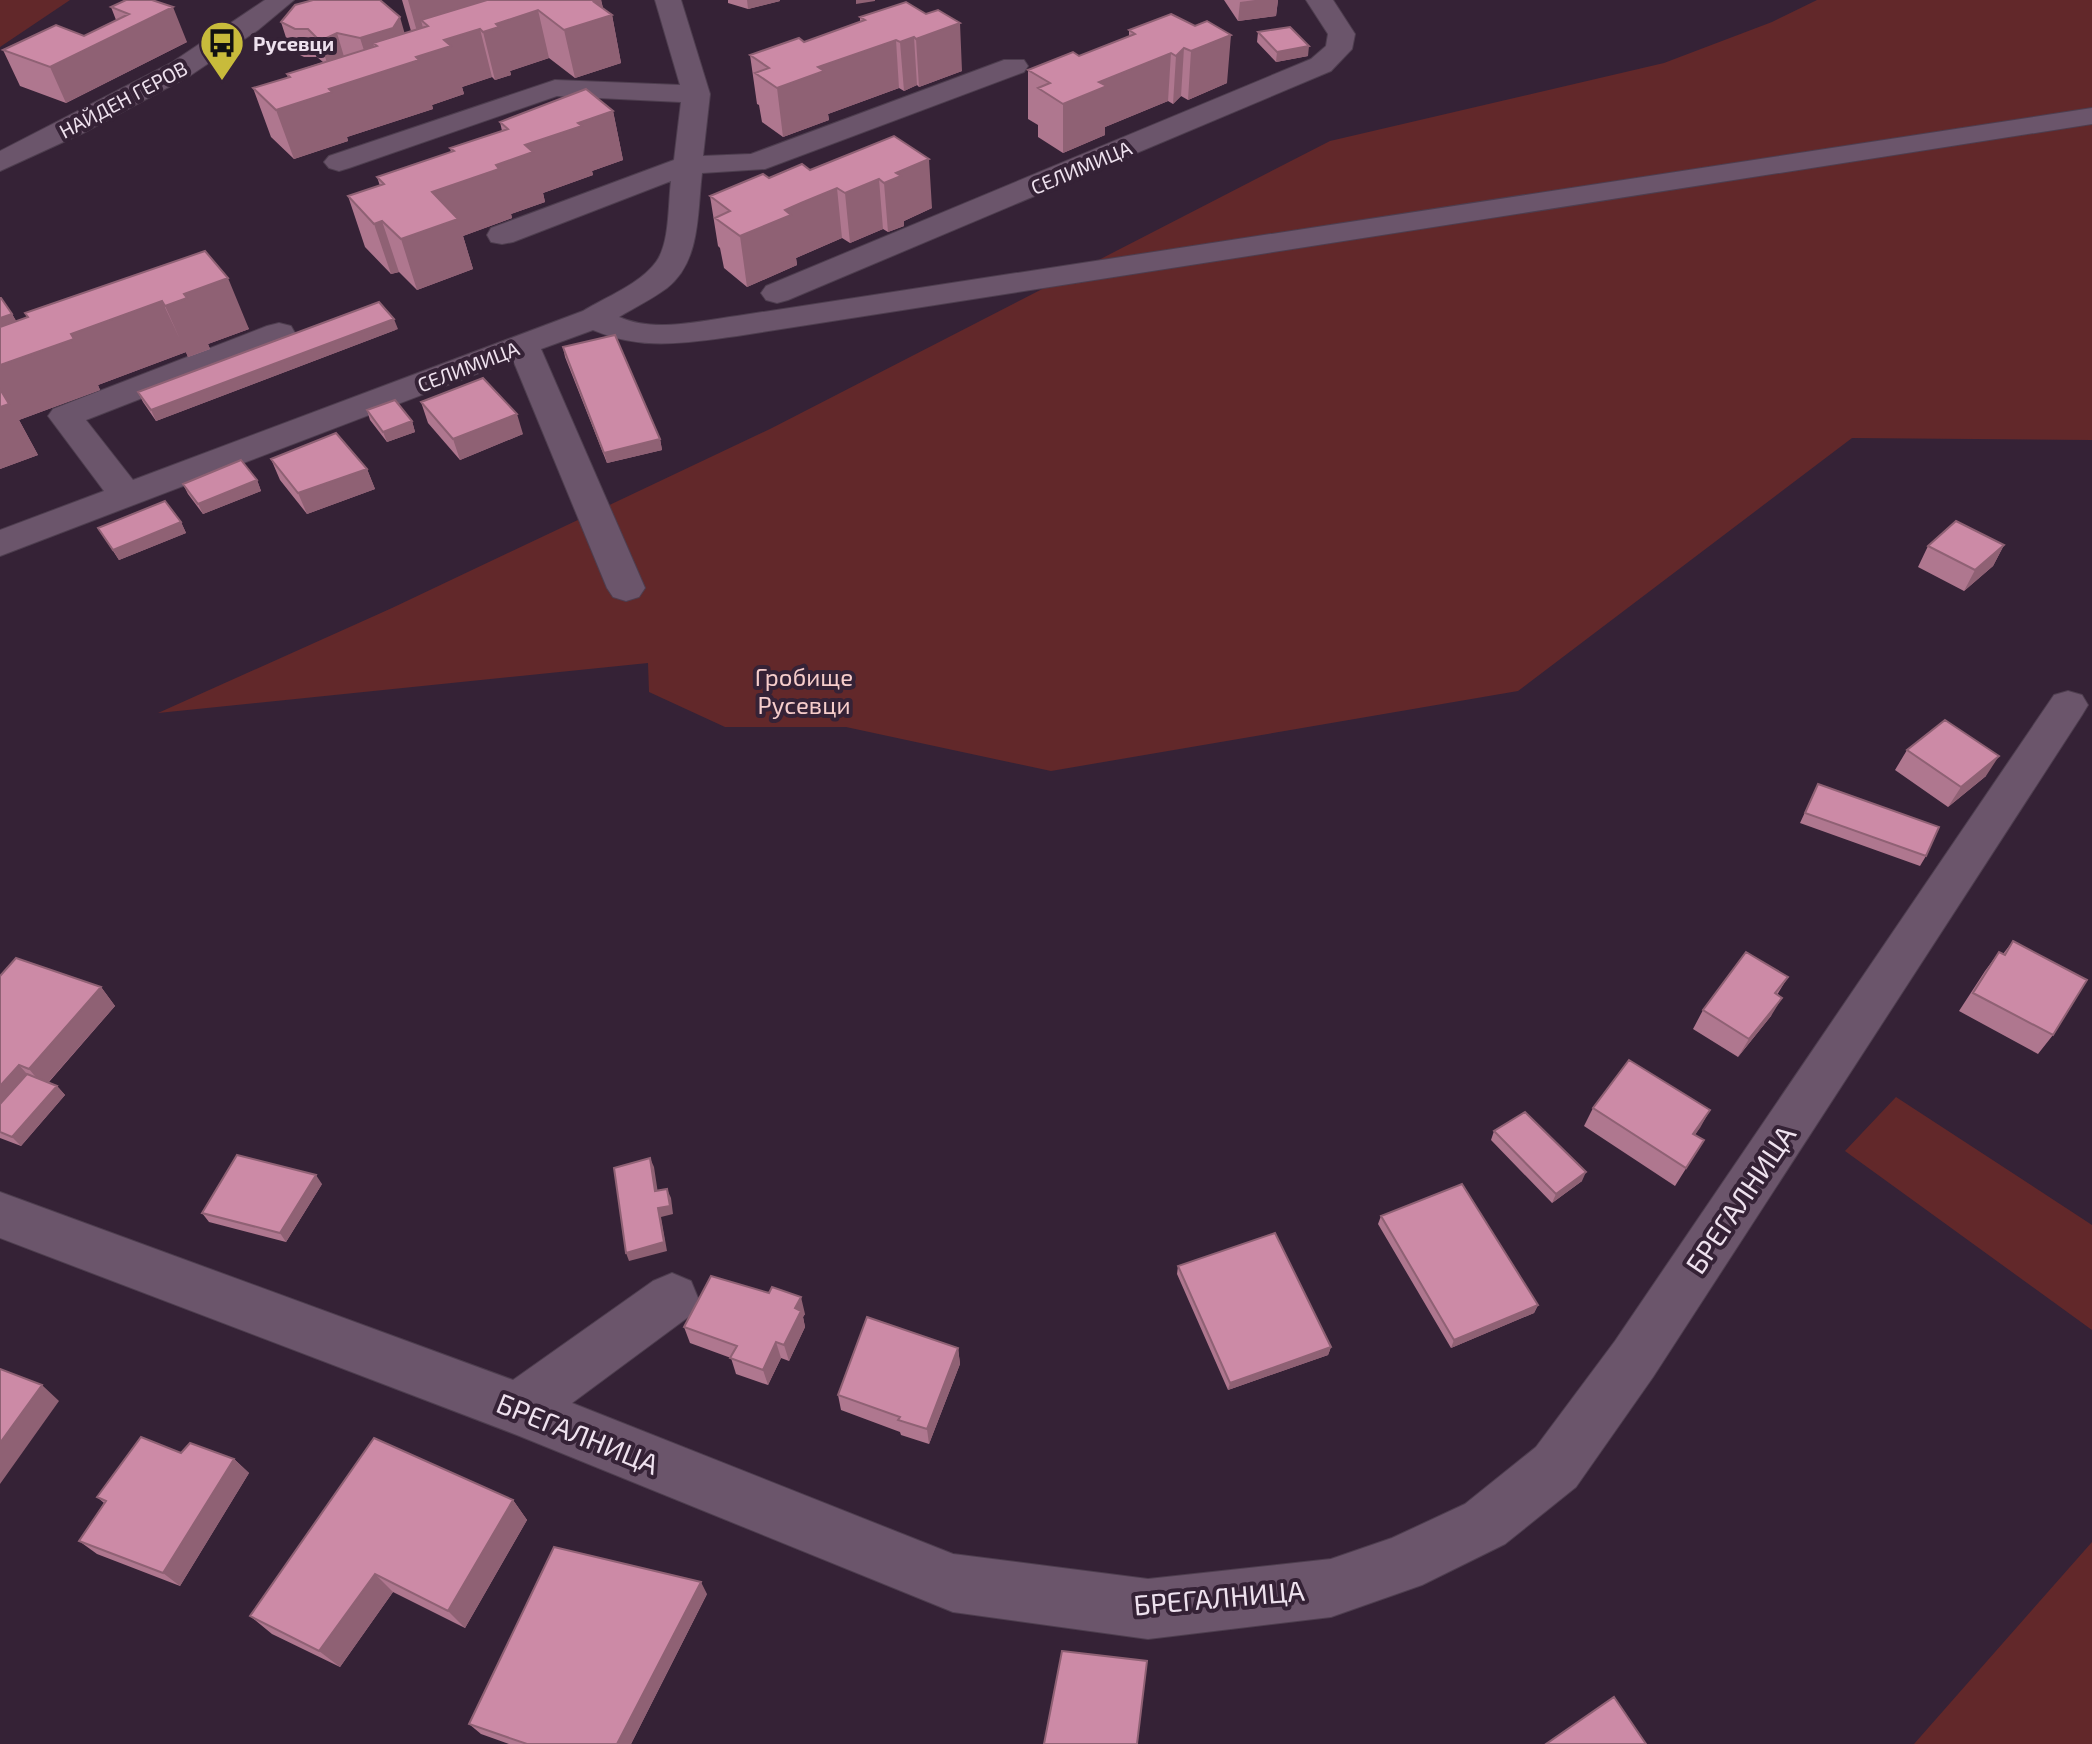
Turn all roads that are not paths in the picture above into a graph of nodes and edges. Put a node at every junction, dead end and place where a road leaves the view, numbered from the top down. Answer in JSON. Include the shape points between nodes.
{"nodes":[{"id":1,"x":281,"y":0,"type":"edge"},
{"id":2,"x":668,"y":0,"type":"edge"},
{"id":3,"x":1319,"y":0,"type":"edge"},
{"id":4,"x":1014,"y":66,"type":"dead end"},
{"id":5,"x":696,"y":94,"type":"junction"},
{"id":6,"x":2092,"y":116,"type":"edge"},
{"id":7,"x":0,"y":162,"type":"edge"},
{"id":8,"x":339,"y":162,"type":"dead end"},
{"id":9,"x":688,"y":165,"type":"junction"},
{"id":10,"x":502,"y":235,"type":"dead end"},
{"id":11,"x":777,"y":293,"type":"dead end"},
{"id":12,"x":594,"y":318,"type":"junction"},
{"id":13,"x":279,"y":333,"type":"dead end"},
{"id":14,"x":523,"y":345,"type":"junction"},
{"id":15,"x":126,"y":496,"type":"junction"},
{"id":16,"x":0,"y":544,"type":"edge"},
{"id":17,"x":626,"y":588,"type":"dead end"},
{"id":18,"x":2068,"y":705,"type":"dead end"},
{"id":19,"x":0,"y":1215,"type":"edge"},
{"id":20,"x":672,"y":1298,"type":"dead end"},
{"id":21,"x":519,"y":1409,"type":"junction"}],
"edges":[{"from":1,"to":7,"type":"street","name":"НАЙДЕН ГЕРОВ","via":[[189,64]]},
{"from":2,"to":5,"type":"street","name":"СЕЛИМИЦА"},
{"from":3,"to":11,"type":"street","name":"СЕЛИМИЦА","via":[[1341,27],[1342,42],[1337,54],[1295,77]]},
{"from":4,"to":9,"type":"street","via":[[755,163]]},
{"from":5,"to":8,"type":"street","via":[[555,88]]},
{"from":5,"to":9,"type":"street","name":"СЕЛИМИЦА"},
{"from":6,"to":12,"type":"street","via":[[737,326],[676,334],[628,333]]},
{"from":9,"to":10,"type":"street"},
{"from":9,"to":12,"type":"street","name":"СЕЛИМИЦА","via":[[673,263],[656,281]]},
{"from":12,"to":14,"type":"street","name":"СЕЛИМИЦА"},
{"from":13,"to":15,"type":"street","via":[[65,416]]},
{"from":14,"to":15,"type":"street","name":"СЕЛИМИЦА"},
{"from":14,"to":17,"type":"street"},
{"from":15,"to":16,"type":"street","name":"СЕЛИМИЦА"},
{"from":18,"to":21,"type":"street","name":"БРЕГАЛНИЦА","via":[[1634,1359],[1556,1467],[1485,1524],[1401,1564],[1331,1588],[1148,1609],[953,1583]]},
{"from":19,"to":21,"type":"street","name":"БРЕГАЛНИЦА"},
{"from":20,"to":21,"type":"street"}]}
